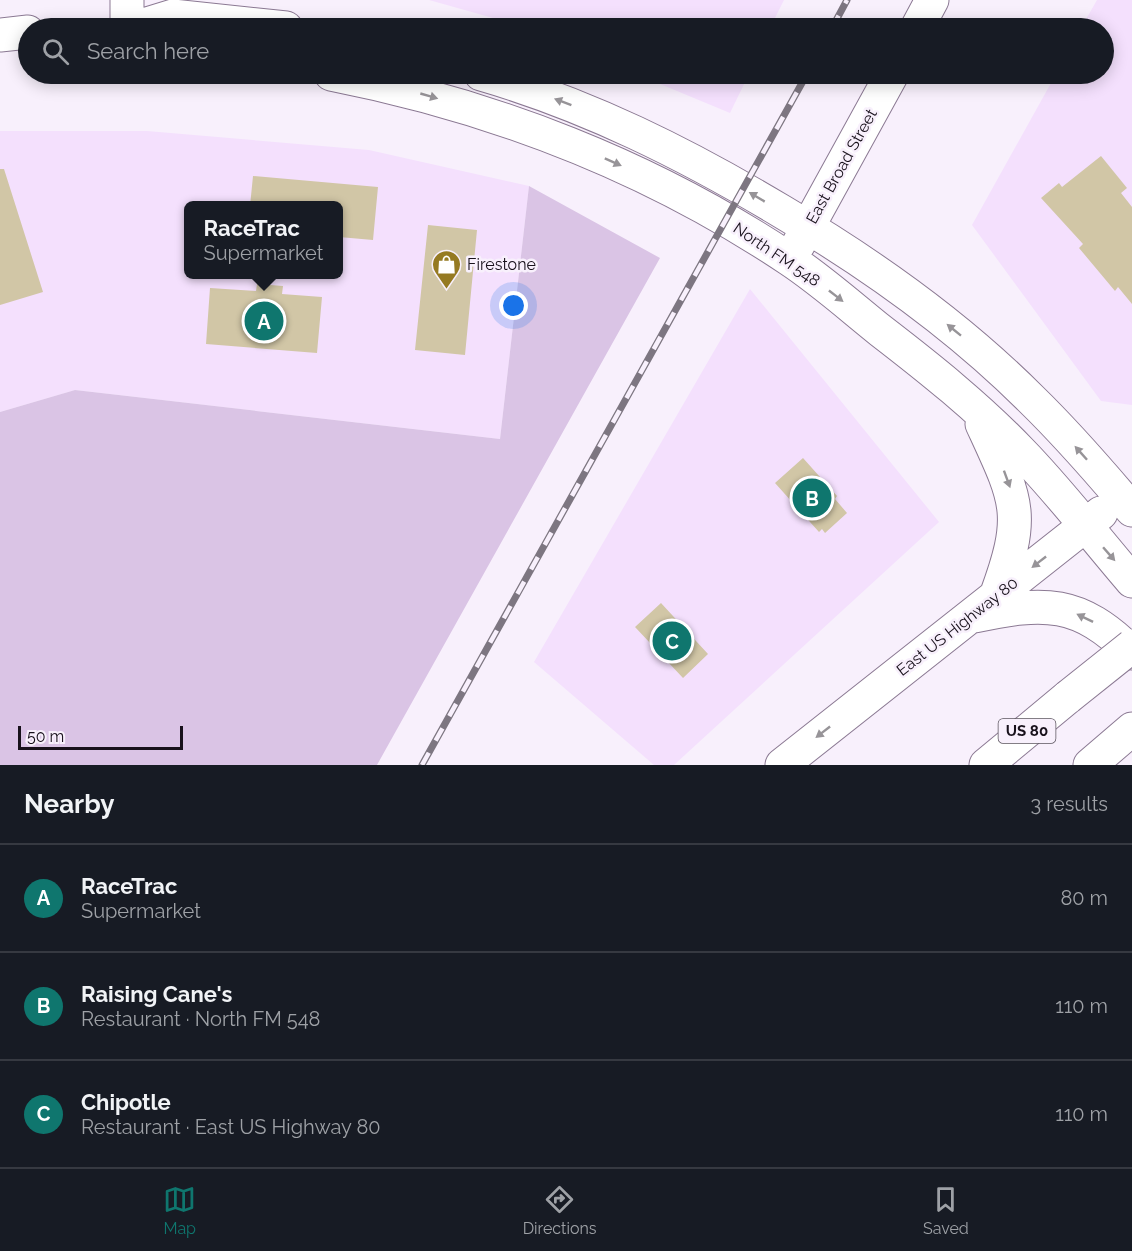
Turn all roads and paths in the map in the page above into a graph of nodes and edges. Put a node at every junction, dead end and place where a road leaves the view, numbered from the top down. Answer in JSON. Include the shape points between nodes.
{"nodes":[{"id":1,"x":128,"y":0,"type":"edge"},
{"id":2,"x":932,"y":0,"type":"edge"},
{"id":3,"x":127,"y":18,"type":"edge"},
{"id":4,"x":166,"y":18,"type":"edge"},
{"id":5,"x":192,"y":18,"type":"edge"},
{"id":6,"x":922,"y":18,"type":"edge"},
{"id":7,"x":18,"y":33,"type":"edge"},
{"id":8,"x":0,"y":35,"type":"edge"},
{"id":9,"x":371,"y":84,"type":"edge"},
{"id":10,"x":510,"y":84,"type":"edge"},
{"id":11,"x":886,"y":84,"type":"edge"},
{"id":12,"x":807,"y":227,"type":"junction"},
{"id":13,"x":790,"y":260,"type":"junction"},
{"id":14,"x":974,"y":406,"type":"junction"},
{"id":15,"x":1128,"y":498,"type":"edge"},
{"id":16,"x":1085,"y":527,"type":"junction"},
{"id":17,"x":1132,"y":581,"type":"edge"},
{"id":18,"x":996,"y":596,"type":"junction"},
{"id":19,"x":969,"y":617,"type":"junction"},
{"id":20,"x":1132,"y":646,"type":"edge"},
{"id":21,"x":1132,"y":652,"type":"edge"},
{"id":22,"x":1124,"y":736,"type":"edge"},
{"id":23,"x":782,"y":765,"type":"edge"},
{"id":24,"x":986,"y":765,"type":"edge"},
{"id":25,"x":1090,"y":765,"type":"edge"}],
"edges":[{"from":1,"to":3,"type":"main road"},
{"from":2,"to":6,"type":"main road"},
{"from":4,"to":5,"type":"main road"},
{"from":7,"to":8,"type":"main road"},
{"from":9,"to":13,"type":"main road","name":"North FM 548","one_way":true,"via":[[456,105],[591,153],[677,193]]},
{"from":12,"to":10,"type":"main road","one_way":true,"via":[[646,136]]},
{"from":11,"to":12,"type":"main road","name":"East Broad Street"},
{"from":12,"to":13,"type":"main road","name":"East Broad Street"},
{"from":15,"to":12,"type":"main road","one_way":true,"via":[[999,368],[922,305]]},
{"from":13,"to":14,"type":"main road","name":"North FM 548","one_way":true},
{"from":14,"to":16,"type":"main road","name":"North FM 548","via":[[1022,452]]},
{"from":14,"to":18,"type":"main road","one_way":true,"via":[[1005,473],[1016,509],[1012,551]]},
{"from":15,"to":16,"type":"main road","name":"East US Highway 80"},
{"from":16,"to":17,"type":"main road","name":"North FM 548","one_way":true},
{"from":16,"to":18,"type":"main road","name":"East US Highway 80","one_way":true},
{"from":18,"to":19,"type":"main road","name":"East US Highway 80"},
{"from":21,"to":19,"type":"main road","one_way":true,"via":[[1105,628],[1055,608],[1017,607]]},
{"from":19,"to":23,"type":"main road","name":"East US Highway 80","one_way":true},
{"from":20,"to":24,"type":"main road","number":"US 80","bridge":true},
{"from":22,"to":25,"type":"main road"}]}
